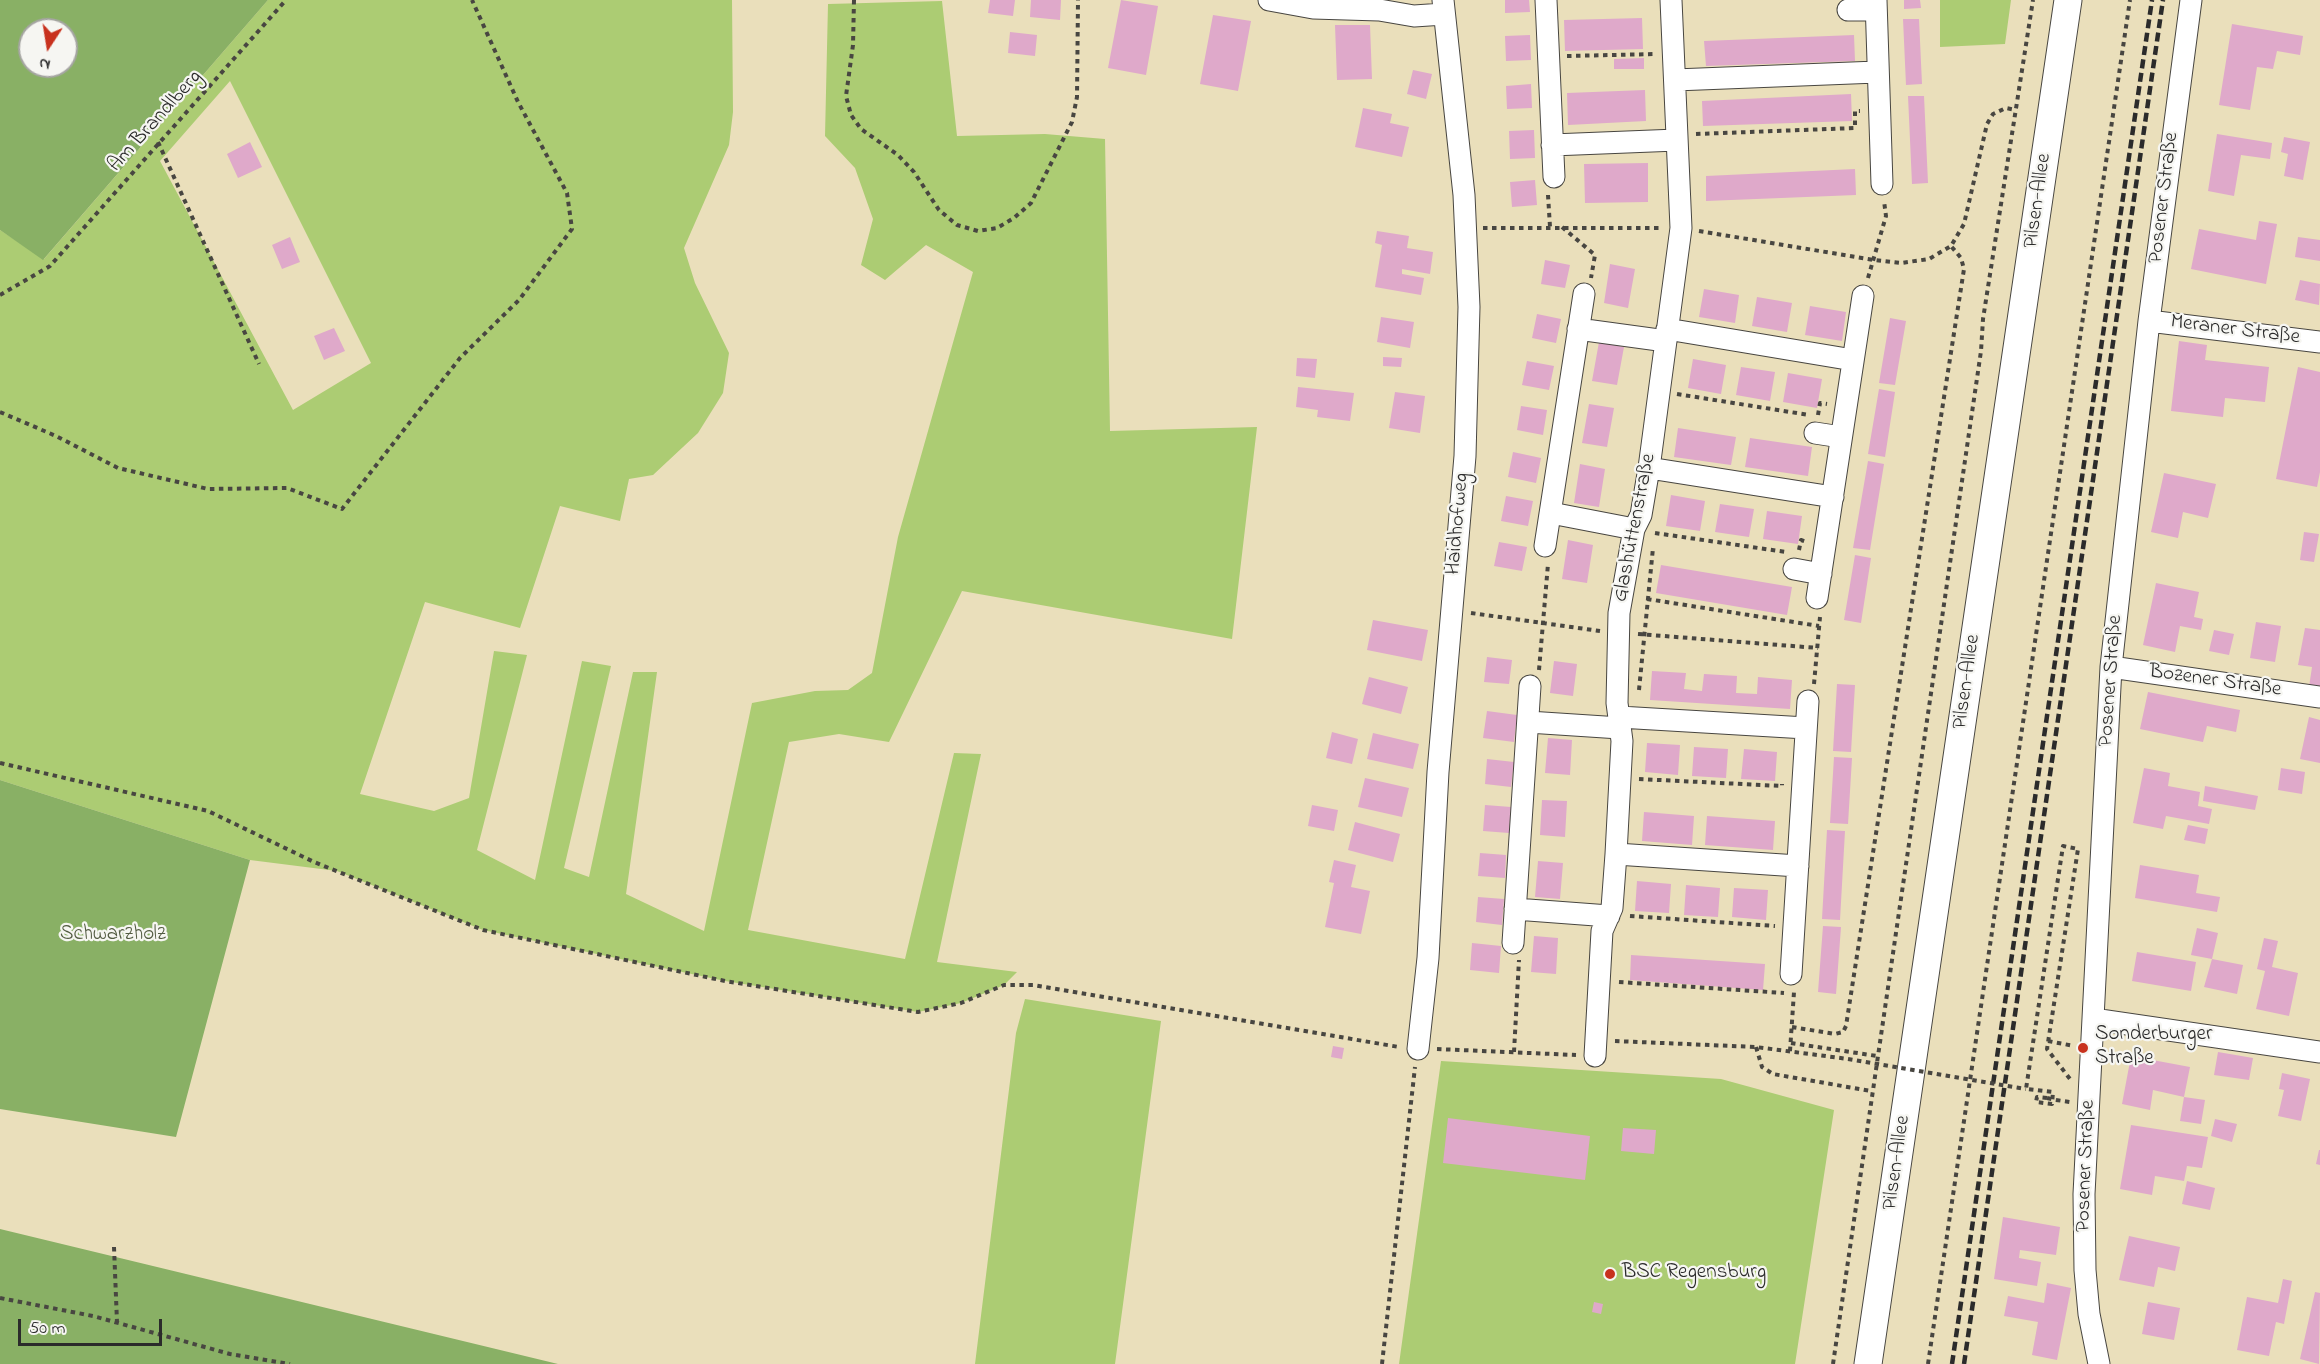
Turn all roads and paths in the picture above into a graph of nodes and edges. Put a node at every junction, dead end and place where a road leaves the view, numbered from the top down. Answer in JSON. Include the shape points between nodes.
{"nodes":[{"id":1,"x":286,"y":0,"type":"edge"},
{"id":2,"x":472,"y":0,"type":"edge"},
{"id":3,"x":854,"y":0,"type":"edge"},
{"id":4,"x":1078,"y":0,"type":"edge"},
{"id":5,"x":1269,"y":0,"type":"edge"},
{"id":6,"x":1546,"y":0,"type":"edge"},
{"id":7,"x":1671,"y":0,"type":"edge"},
{"id":8,"x":2032,"y":0,"type":"edge"},
{"id":9,"x":2068,"y":0,"type":"edge"},
{"id":10,"x":2130,"y":0,"type":"edge"},
{"id":11,"x":2191,"y":0,"type":"edge"},
{"id":12,"x":1876,"y":5,"type":"edge"},
{"id":13,"x":1443,"y":7,"type":"edge"},
{"id":14,"x":1848,"y":10,"type":"dead end"},
{"id":15,"x":1657,"y":54,"type":"dead end"},
{"id":16,"x":1548,"y":57,"type":"junction"},
{"id":17,"x":1877,"y":72,"type":"junction"},
{"id":18,"x":1675,"y":80,"type":"junction"},
{"id":19,"x":2016,"y":110,"type":"junction"},
{"id":20,"x":1855,"y":111,"type":"dead end"},
{"id":21,"x":1677,"y":138,"type":"junction"},
{"id":22,"x":158,"y":142,"type":"junction"},
{"id":23,"x":1552,"y":145,"type":"junction"},
{"id":24,"x":1554,"y":177,"type":"joint"},
{"id":25,"x":1882,"y":184,"type":"joint"},
{"id":26,"x":1550,"y":227,"type":"dead end"},
{"id":27,"x":1562,"y":227,"type":"dead end"},
{"id":28,"x":1951,"y":246,"type":"junction"},
{"id":29,"x":1874,"y":260,"type":"junction"},
{"id":30,"x":1584,"y":294,"type":"joint"},
{"id":31,"x":0,"y":295,"type":"edge"},
{"id":32,"x":1863,"y":296,"type":"joint"},
{"id":33,"x":2149,"y":321,"type":"junction"},
{"id":34,"x":1578,"y":329,"type":"junction"},
{"id":35,"x":1667,"y":335,"type":"junction"},
{"id":36,"x":2320,"y":342,"type":"edge"},
{"id":37,"x":1853,"y":360,"type":"junction"},
{"id":38,"x":259,"y":364,"type":"dead end"},
{"id":39,"x":1659,"y":392,"type":"junction"},
{"id":40,"x":1846,"y":407,"type":"junction"},
{"id":41,"x":0,"y":412,"type":"edge"},
{"id":42,"x":1815,"y":433,"type":"dead end"},
{"id":43,"x":1841,"y":437,"type":"junction"},
{"id":44,"x":1649,"y":468,"type":"junction"},
{"id":45,"x":1833,"y":496,"type":"junction"},
{"id":46,"x":1551,"y":513,"type":"junction"},
{"id":47,"x":1634,"y":529,"type":"junction"},
{"id":48,"x":1654,"y":533,"type":"junction"},
{"id":49,"x":1825,"y":545,"type":"junction"},
{"id":50,"x":1545,"y":546,"type":"joint"},
{"id":51,"x":1793,"y":559,"type":"junction"},
{"id":52,"x":1821,"y":574,"type":"junction"},
{"id":53,"x":1817,"y":598,"type":"joint"},
{"id":54,"x":1647,"y":599,"type":"junction"},
{"id":55,"x":1452,"y":611,"type":"junction"},
{"id":56,"x":1542,"y":623,"type":"junction"},
{"id":57,"x":1819,"y":626,"type":"junction"},
{"id":58,"x":1618,"y":633,"type":"junction"},
{"id":59,"x":1643,"y":635,"type":"junction"},
{"id":60,"x":1818,"y":648,"type":"junction"},
{"id":61,"x":2111,"y":667,"type":"junction"},
{"id":62,"x":1530,"y":686,"type":"joint"},
{"id":63,"x":2320,"y":696,"type":"edge"},
{"id":64,"x":1808,"y":700,"type":"joint"},
{"id":65,"x":1625,"y":721,"type":"junction"},
{"id":66,"x":1528,"y":722,"type":"junction"},
{"id":67,"x":1806,"y":728,"type":"junction"},
{"id":68,"x":0,"y":763,"type":"edge"},
{"id":69,"x":1620,"y":778,"type":"junction"},
{"id":70,"x":1782,"y":786,"type":"dead end"},
{"id":71,"x":1616,"y":854,"type":"junction"},
{"id":72,"x":1798,"y":866,"type":"junction"},
{"id":73,"x":1515,"y":909,"type":"junction"},
{"id":74,"x":1609,"y":916,"type":"junction"},
{"id":75,"x":1794,"y":927,"type":"junction"},
{"id":76,"x":1512,"y":943,"type":"joint"},
{"id":77,"x":1791,"y":974,"type":"joint"},
{"id":78,"x":1618,"y":984,"type":"dead end"},
{"id":79,"x":1769,"y":992,"type":"dead end"},
{"id":80,"x":2093,"y":1018,"type":"junction"},
{"id":81,"x":1792,"y":1027,"type":"junction"},
{"id":82,"x":2048,"y":1041,"type":"junction"},
{"id":83,"x":1791,"y":1043,"type":"junction"},
{"id":84,"x":1756,"y":1047,"type":"junction"},
{"id":85,"x":1595,"y":1048,"type":"junction"},
{"id":86,"x":2083,"y":1048,"type":"dead end"},
{"id":87,"x":1418,"y":1049,"type":"junction"},
{"id":88,"x":1790,"y":1051,"type":"junction"},
{"id":89,"x":1514,"y":1052,"type":"junction"},
{"id":90,"x":2320,"y":1052,"type":"edge"},
{"id":91,"x":1877,"y":1056,"type":"junction"},
{"id":92,"x":1970,"y":1079,"type":"junction"},
{"id":93,"x":2026,"y":1089,"type":"junction"},
{"id":94,"x":1871,"y":1091,"type":"junction"},
{"id":95,"x":2056,"y":1100,"type":"dead end"},
{"id":96,"x":2088,"y":1104,"type":"junction"},
{"id":97,"x":114,"y":1247,"type":"dead end"},
{"id":98,"x":0,"y":1298,"type":"edge"},
{"id":99,"x":117,"y":1322,"type":"junction"},
{"id":100,"x":2103,"y":1363,"type":"edge"},
{"id":101,"x":290,"y":1364,"type":"edge"},
{"id":102,"x":1382,"y":1364,"type":"edge"},
{"id":103,"x":1833,"y":1364,"type":"edge"},
{"id":104,"x":1868,"y":1364,"type":"edge"},
{"id":105,"x":1928,"y":1364,"type":"edge"}],
"edges":[{"from":1,"to":22,"type":"path","name":"Am Brandlberg"},
{"from":2,"to":41,"type":"path","via":[[518,102],[567,193],[572,229],[519,300],[460,358],[342,509],[287,488],[208,489],[118,468]]},
{"from":3,"to":4,"type":"path","via":[[846,96],[850,116],[861,129],[898,155],[939,210],[957,225],[978,231],[997,228],[1031,203],[1072,122],[1077,97]]},
{"from":5,"to":13,"type":"street","via":[[1313,8],[1378,10],[1414,16]]},
{"from":6,"to":16,"type":"street"},
{"from":7,"to":18,"type":"street","name":"Glashüttenstraße"},
{"from":8,"to":19,"type":"path"},
{"from":9,"to":104,"type":"main road","name":"Pilsen-Allee"},
{"from":10,"to":92,"type":"path"},
{"from":11,"to":33,"type":"street","name":"Posener Straße"},
{"from":12,"to":14,"type":"street"},
{"from":12,"to":17,"type":"street"},
{"from":13,"to":55,"type":"street","name":"Haidhofweg","via":[[1464,195],[1468,307],[1465,456]]},
{"from":15,"to":16,"type":"path"},
{"from":16,"to":23,"type":"street"},
{"from":17,"to":18,"type":"street"},
{"from":17,"to":25,"type":"street"},
{"from":18,"to":21,"type":"street","name":"Glashüttenstraße"},
{"from":19,"to":28,"type":"path","via":[[2006,108],[1993,114],[1987,124],[1970,204]]},
{"from":19,"to":91,"type":"path"},
{"from":20,"to":21,"type":"path","via":[[1855,128]]},
{"from":21,"to":23,"type":"street"},
{"from":21,"to":35,"type":"street","name":"Glashüttenstraße","via":[[1681,228]]},
{"from":22,"to":31,"type":"path","name":"Am Brandlberg","via":[[50,266]]},
{"from":22,"to":38,"type":"path"},
{"from":23,"to":24,"type":"street"},
{"from":24,"to":26,"type":"path","via":[[1548,177]]},
{"from":25,"to":29,"type":"path","via":[[1886,216]]},
{"from":27,"to":30,"type":"path","via":[[1595,255],[1590,289]]},
{"from":28,"to":29,"type":"path","via":[[1929,259],[1901,263]]},
{"from":28,"to":81,"type":"path","via":[[1964,269],[1846,1026],[1843,1032],[1835,1034]]},
{"from":29,"to":32,"type":"path"},
{"from":30,"to":34,"type":"street"},
{"from":32,"to":37,"type":"street"},
{"from":33,"to":36,"type":"street","name":"Meraner Straße"},
{"from":33,"to":61,"type":"street","name":"Posener Straße"},
{"from":34,"to":35,"type":"street"},
{"from":34,"to":46,"type":"street"},
{"from":35,"to":37,"type":"street"},
{"from":35,"to":39,"type":"street","name":"Glashüttenstraße"},
{"from":37,"to":40,"type":"street"},
{"from":39,"to":40,"type":"path","via":[[1817,417],[1820,403]]},
{"from":39,"to":44,"type":"street","name":"Glashüttenstraße"},
{"from":40,"to":43,"type":"street"},
{"from":42,"to":43,"type":"street"},
{"from":43,"to":45,"type":"street"},
{"from":44,"to":45,"type":"street"},
{"from":44,"to":47,"type":"street","name":"Glashüttenstraße","via":[[1641,515]]},
{"from":45,"to":49,"type":"street"},
{"from":46,"to":47,"type":"street"},
{"from":46,"to":50,"type":"street"},
{"from":47,"to":48,"type":"path"},
{"from":47,"to":58,"type":"street","name":"Glashüttenstraße"},
{"from":48,"to":51,"type":"path"},
{"from":48,"to":54,"type":"path"},
{"from":49,"to":51,"type":"path","via":[[1800,540]]},
{"from":49,"to":52,"type":"street"},
{"from":50,"to":56,"type":"path","via":[[1550,547]]},
{"from":51,"to":52,"type":"street"},
{"from":52,"to":53,"type":"street"},
{"from":53,"to":57,"type":"path","via":[[1821,607]]},
{"from":54,"to":57,"type":"path"},
{"from":54,"to":59,"type":"path"},
{"from":55,"to":56,"type":"path"},
{"from":55,"to":87,"type":"street","name":"Haidhofweg"},
{"from":56,"to":58,"type":"path"},
{"from":56,"to":62,"type":"path","via":[[1538,686]]},
{"from":57,"to":60,"type":"path"},
{"from":58,"to":59,"type":"path"},
{"from":58,"to":65,"type":"street","name":"Glashüttenstraße"},
{"from":59,"to":60,"type":"path"},
{"from":59,"to":65,"type":"path"},
{"from":60,"to":64,"type":"path","via":[[1814,696]]},
{"from":61,"to":63,"type":"street","name":"Bozener Straße"},
{"from":61,"to":80,"type":"street","name":"Posener Straße"},
{"from":62,"to":66,"type":"street"},
{"from":64,"to":67,"type":"street"},
{"from":65,"to":66,"type":"street"},
{"from":65,"to":67,"type":"street"},
{"from":65,"to":69,"type":"street","name":"Glashüttenstraße"},
{"from":66,"to":73,"type":"street"},
{"from":67,"to":72,"type":"street"},
{"from":68,"to":87,"type":"path","via":[[208,812],[314,862],[483,930],[725,981],[918,1012],[962,1003],[1004,985],[1033,984]]},
{"from":69,"to":70,"type":"path"},
{"from":69,"to":71,"type":"street","name":"Glashüttenstraße"},
{"from":71,"to":72,"type":"street"},
{"from":71,"to":74,"type":"street","name":"Glashüttenstraße"},
{"from":72,"to":75,"type":"street"},
{"from":73,"to":74,"type":"street"},
{"from":73,"to":76,"type":"street"},
{"from":74,"to":75,"type":"path"},
{"from":74,"to":85,"type":"street","name":"Glashüttenstraße","via":[[1602,931]]},
{"from":75,"to":77,"type":"street"},
{"from":76,"to":89,"type":"path","via":[[1520,944]]},
{"from":77,"to":81,"type":"path","via":[[1796,975]]},
{"from":78,"to":79,"type":"path"},
{"from":80,"to":90,"type":"street"},
{"from":80,"to":96,"type":"street","name":"Posener Straße"},
{"from":81,"to":83,"type":"path"},
{"from":82,"to":86,"type":"path"},
{"from":82,"to":93,"type":"path","via":[[2078,849],[2063,846]]},
{"from":82,"to":96,"type":"path","via":[[2047,1049]]},
{"from":83,"to":88,"type":"path"},
{"from":83,"to":91,"type":"path"},
{"from":84,"to":85,"type":"path"},
{"from":84,"to":88,"type":"path"},
{"from":84,"to":94,"type":"path","via":[[1762,1067],[1773,1074]]},
{"from":85,"to":89,"type":"path"},
{"from":87,"to":89,"type":"path"},
{"from":87,"to":102,"type":"path"},
{"from":88,"to":92,"type":"path","bridge":true},
{"from":91,"to":94,"type":"path"},
{"from":92,"to":93,"type":"path","bridge":true},
{"from":92,"to":105,"type":"path"},
{"from":93,"to":95,"type":"path","bridge":true,"via":[[2053,1092],[2052,1104],[2036,1102],[2037,1096],[2047,1098]]},
{"from":94,"to":103,"type":"path"},
{"from":96,"to":100,"type":"street","name":"Posener Straße","via":[[2085,1270]]},
{"from":97,"to":99,"type":"path"},
{"from":98,"to":99,"type":"path"},
{"from":99,"to":101,"type":"path","via":[[230,1354]]}]}
